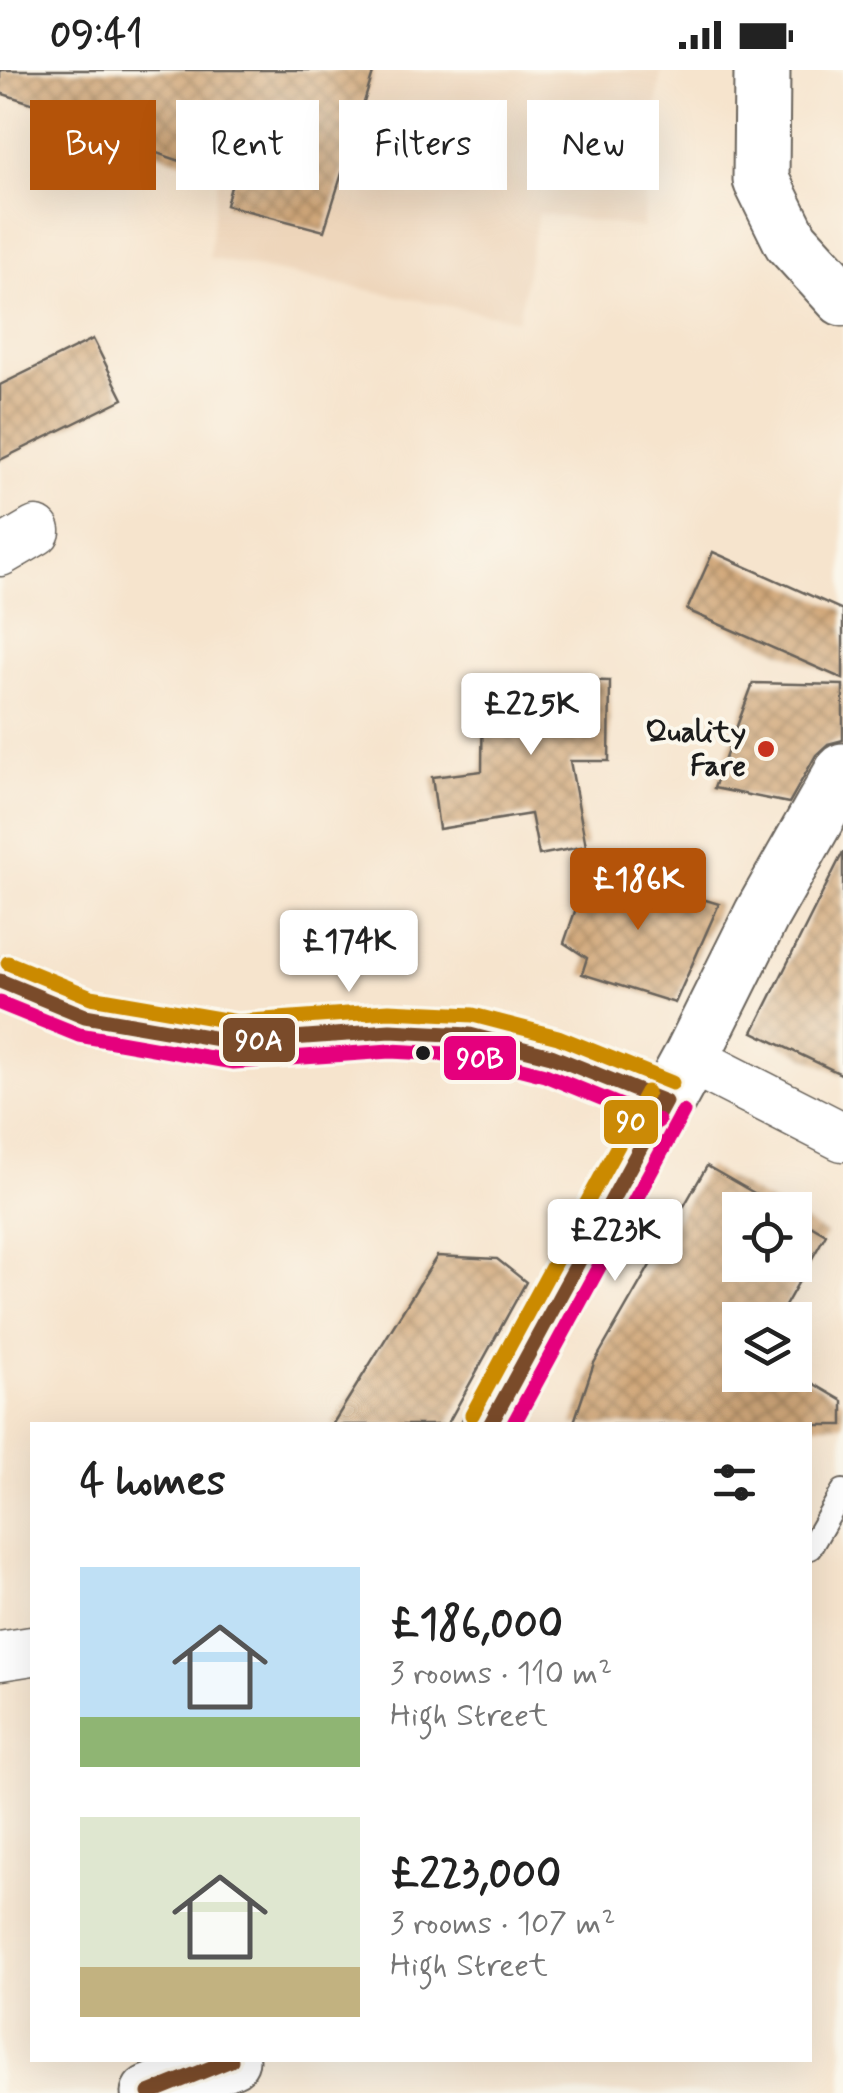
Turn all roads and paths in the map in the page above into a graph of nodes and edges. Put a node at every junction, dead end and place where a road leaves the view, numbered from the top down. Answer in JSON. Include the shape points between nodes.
{"nodes":[{"id":1,"x":762,"y":70,"type":"edge"},
{"id":2,"x":843,"y":298,"type":"edge"},
{"id":3,"x":843,"y":770,"type":"edge"},
{"id":4,"x":0,"y":981,"type":"edge"},
{"id":5,"x":677,"y":1081,"type":"junction"},
{"id":6,"x":843,"y":1137,"type":"edge"},
{"id":7,"x":492,"y":1422,"type":"edge"},
{"id":8,"x":843,"y":1491,"type":"edge"},
{"id":9,"x":812,"y":1545,"type":"edge"},
{"id":10,"x":30,"y":1652,"type":"edge"},
{"id":11,"x":0,"y":1656,"type":"edge"},
{"id":12,"x":226,"y":2062,"type":"edge"},
{"id":13,"x":150,"y":2093,"type":"edge"}],
"edges":[{"from":1,"to":2,"type":"street","via":[[761,180],[791,241]]},
{"from":3,"to":5,"type":"street"},
{"from":4,"to":5,"type":"street","via":[[85,1016],[236,1042],[390,1030],[470,1035]]},
{"from":5,"to":6,"type":"street"},
{"from":5,"to":7,"type":"street"},
{"from":8,"to":9,"type":"lane"},
{"from":10,"to":11,"type":"street"},
{"from":12,"to":13,"type":"street"}]}
